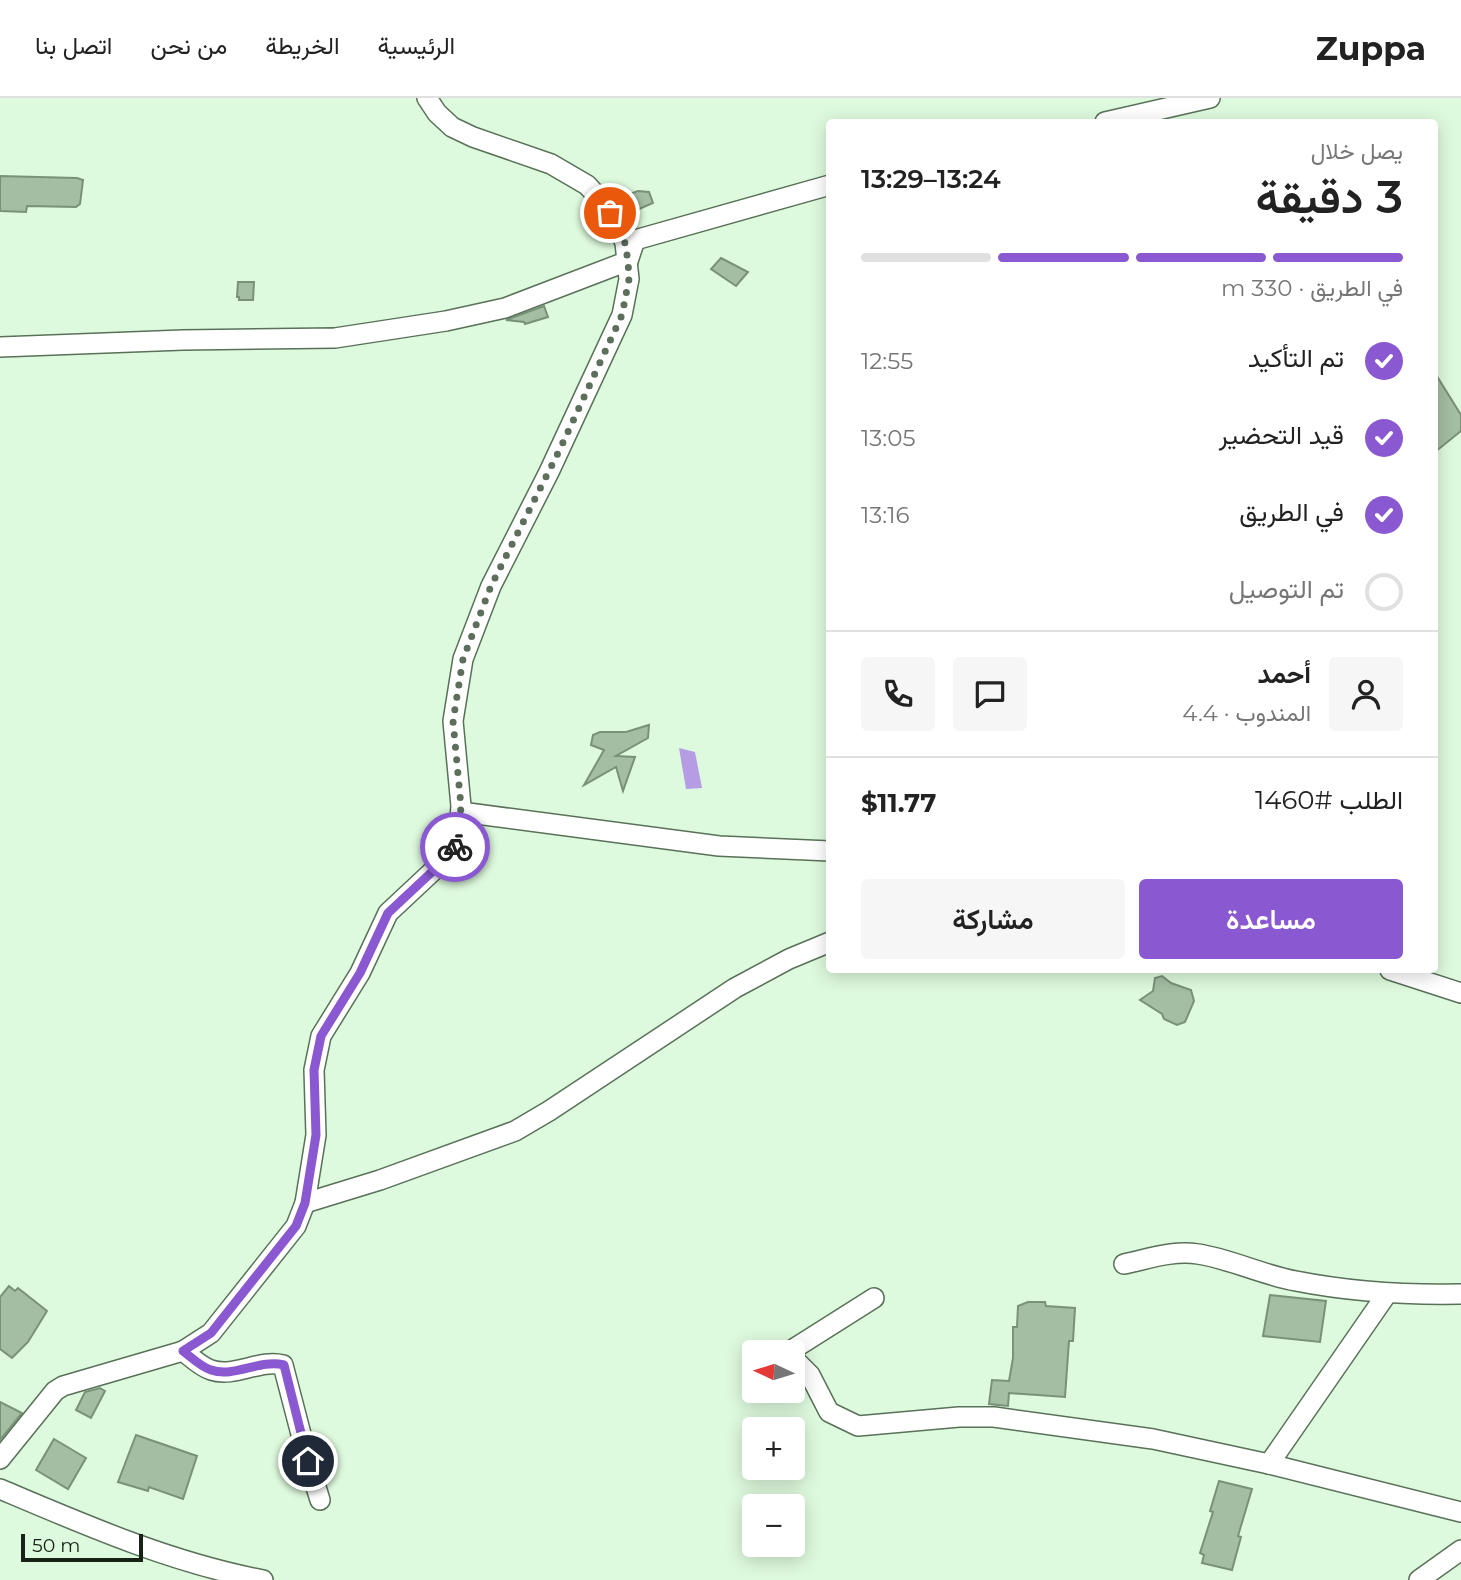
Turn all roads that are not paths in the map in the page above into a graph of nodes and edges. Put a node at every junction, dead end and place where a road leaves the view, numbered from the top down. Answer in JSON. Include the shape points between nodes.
{"nodes":[{"id":1,"x":427,"y":98,"type":"edge"},
{"id":2,"x":1210,"y":98,"type":"edge"},
{"id":3,"x":1118,"y":119,"type":"edge"},
{"id":4,"x":826,"y":186,"type":"edge"},
{"id":5,"x":628,"y":261,"type":"junction"},
{"id":6,"x":0,"y":347,"type":"edge"},
{"id":7,"x":461,"y":812,"type":"junction"},
{"id":8,"x":826,"y":851,"type":"edge"},
{"id":9,"x":826,"y":944,"type":"edge"},
{"id":10,"x":1399,"y":973,"type":"edge"},
{"id":11,"x":1461,"y":993,"type":"edge"},
{"id":12,"x":305,"y":1203,"type":"junction"},
{"id":13,"x":1124,"y":1264,"type":"dead end"},
{"id":14,"x":1461,"y":1294,"type":"edge"},
{"id":15,"x":1386,"y":1295,"type":"junction"},
{"id":16,"x":874,"y":1298,"type":"dead end"},
{"id":17,"x":805,"y":1342,"type":"edge"},
{"id":18,"x":183,"y":1351,"type":"junction"},
{"id":19,"x":805,"y":1371,"type":"edge"},
{"id":20,"x":0,"y":1459,"type":"edge"},
{"id":21,"x":1269,"y":1465,"type":"junction"},
{"id":22,"x":0,"y":1489,"type":"edge"},
{"id":23,"x":320,"y":1500,"type":"dead end"},
{"id":24,"x":1461,"y":1512,"type":"edge"},
{"id":25,"x":1461,"y":1550,"type":"edge"},
{"id":26,"x":263,"y":1580,"type":"edge"},
{"id":27,"x":1419,"y":1580,"type":"edge"}],
"edges":[{"from":1,"to":5,"type":"street","via":[[452,127],[551,164],[587,185],[618,225]]},
{"from":2,"to":3,"type":"street"},
{"from":4,"to":5,"type":"street","via":[[635,240]]},
{"from":5,"to":6,"type":"street","via":[[505,308],[335,338]]},
{"from":5,"to":7,"type":"street","via":[[622,315],[491,586],[463,659],[453,721]]},
{"from":7,"to":8,"type":"street","via":[[719,846]]},
{"from":7,"to":12,"type":"street","via":[[454,848],[388,913],[360,973],[321,1036],[314,1070],[316,1135]]},
{"from":9,"to":12,"type":"street","via":[[735,988],[515,1131]]},
{"from":10,"to":11,"type":"street"},
{"from":12,"to":18,"type":"street","via":[[296,1226],[211,1333]]},
{"from":13,"to":15,"type":"street","via":[[1196,1253],[1265,1275]]},
{"from":14,"to":15,"type":"street"},
{"from":15,"to":21,"type":"street"},
{"from":16,"to":17,"type":"street"},
{"from":18,"to":20,"type":"street","via":[[63,1386]]},
{"from":18,"to":23,"type":"street","via":[[211,1370],[284,1365]]},
{"from":19,"to":21,"type":"street","via":[[829,1412],[858,1426],[994,1417],[1153,1439]]},
{"from":21,"to":24,"type":"street"},
{"from":22,"to":26,"type":"street","via":[[128,1542],[218,1572]]},
{"from":25,"to":27,"type":"street"}]}
